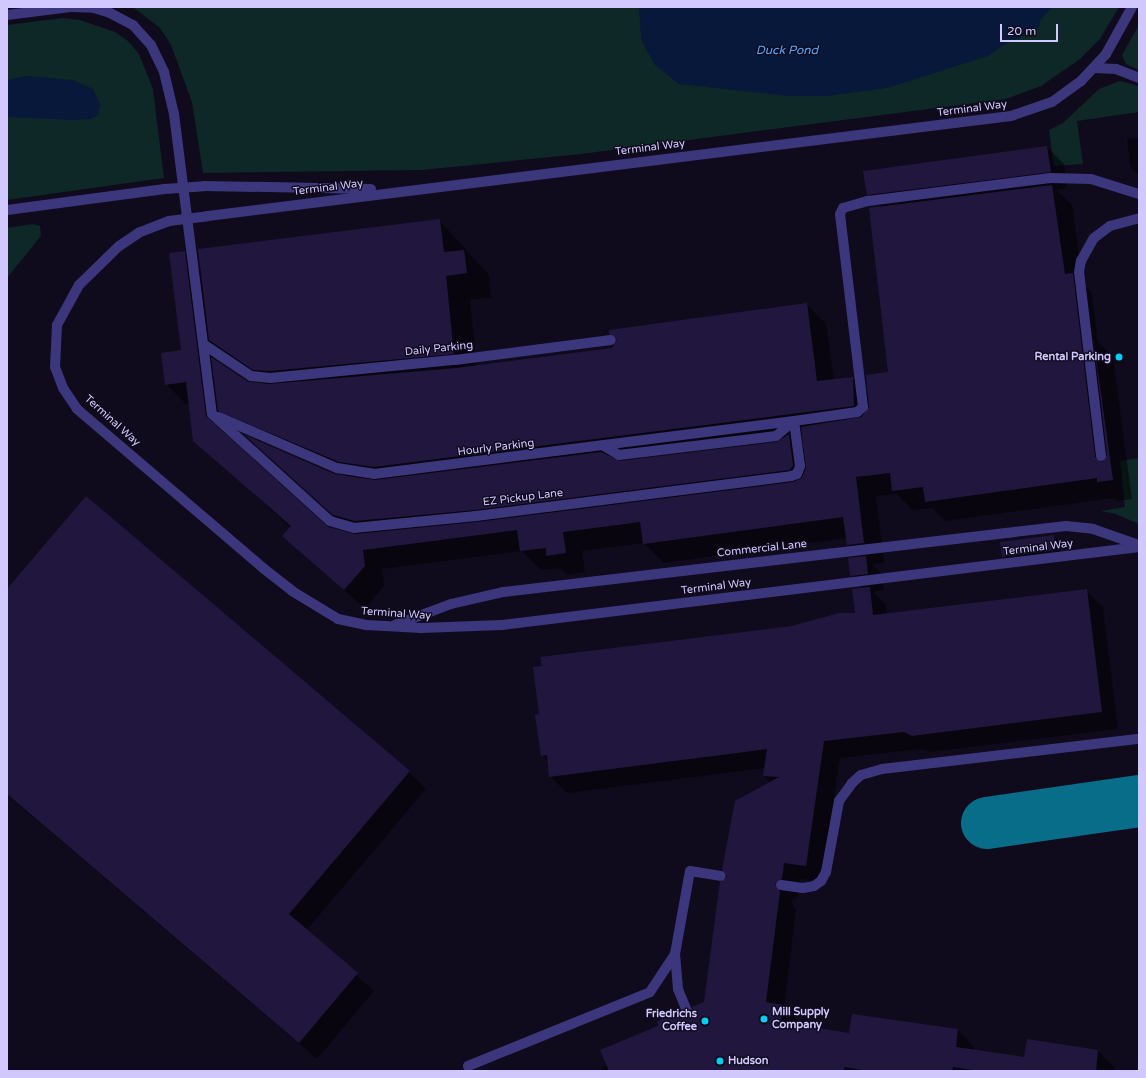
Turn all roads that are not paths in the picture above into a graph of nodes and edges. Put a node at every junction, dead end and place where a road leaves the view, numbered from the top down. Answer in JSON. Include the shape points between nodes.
{"nodes":[{"id":1,"x":1132,"y":7,"type":"edge"},
{"id":2,"x":7,"y":15,"type":"edge"},
{"id":3,"x":1095,"y":68,"type":"junction"},
{"id":4,"x":1139,"y":78,"type":"edge"},
{"id":5,"x":399,"y":191,"type":"junction"},
{"id":6,"x":1139,"y":194,"type":"edge"},
{"id":7,"x":7,"y":210,"type":"edge"},
{"id":8,"x":1139,"y":218,"type":"edge"},
{"id":9,"x":610,"y":340,"type":"dead end"},
{"id":10,"x":203,"y":344,"type":"junction"},
{"id":11,"x":212,"y":414,"type":"junction"},
{"id":12,"x":794,"y":421,"type":"junction"},
{"id":13,"x":1101,"y":456,"type":"dead end"},
{"id":14,"x":1139,"y":546,"type":"edge"},
{"id":15,"x":390,"y":626,"type":"junction"},
{"id":16,"x":1139,"y":739,"type":"edge"},
{"id":17,"x":721,"y":876,"type":"dead end"},
{"id":18,"x":781,"y":884,"type":"dead end"},
{"id":19,"x":675,"y":954,"type":"junction"},
{"id":20,"x":686,"y":1009,"type":"dead end"},
{"id":21,"x":468,"y":1066,"type":"dead end"}],
"edges":[{"from":1,"to":3,"type":"lane","name":"Terminal Way","via":[[1119,35]]},
{"from":2,"to":10,"type":"lane","via":[[71,7],[94,8],[133,25],[151,45],[164,72],[174,114]]},
{"from":3,"to":4,"type":"lane","via":[[1116,69]]},
{"from":3,"to":5,"type":"lane","name":"Terminal Way","via":[[1068,92],[1052,102],[1012,116]]},
{"from":5,"to":7,"type":"lane","bridge":true,"via":[[204,186]]},
{"from":5,"to":15,"type":"lane","name":"Terminal Way","bridge":true,"via":[[169,221],[140,232],[96,265],[79,285],[57,324],[55,368],[63,388],[77,409],[292,591],[338,619],[367,626]]},
{"from":6,"to":12,"type":"lane","via":[[1091,179],[1052,178],[868,201],[843,208],[840,214],[863,407],[857,412]]},
{"from":8,"to":13,"type":"lane","via":[[1110,226],[1094,238],[1081,261],[1079,272]]},
{"from":9,"to":10,"type":"lane","name":"Daily Parking","via":[[455,360],[270,378],[251,376]]},
{"from":10,"to":11,"type":"lane"},
{"from":11,"to":12,"type":"lane","name":"Hourly Parking","via":[[337,468],[374,474]]},
{"from":11,"to":12,"type":"lane","name":"EZ Pickup Lane","via":[[330,521],[354,528],[476,516],[791,476],[798,474],[800,466]]},
{"from":14,"to":15,"type":"lane","name":"Terminal Way","via":[[502,625],[454,628]]},
{"from":14,"to":15,"type":"lane","name":"Commercial Lane","via":[[1093,530],[1066,526],[511,591],[451,604]]},
{"from":16,"to":18,"type":"lane","via":[[882,769],[862,775],[852,783],[839,801],[826,872],[821,881],[814,886],[803,888]]},
{"from":17,"to":19,"type":"lane","via":[[690,872]]},
{"from":19,"to":20,"type":"lane","via":[[678,989]]},
{"from":19,"to":21,"type":"lane","via":[[650,992]]}]}
